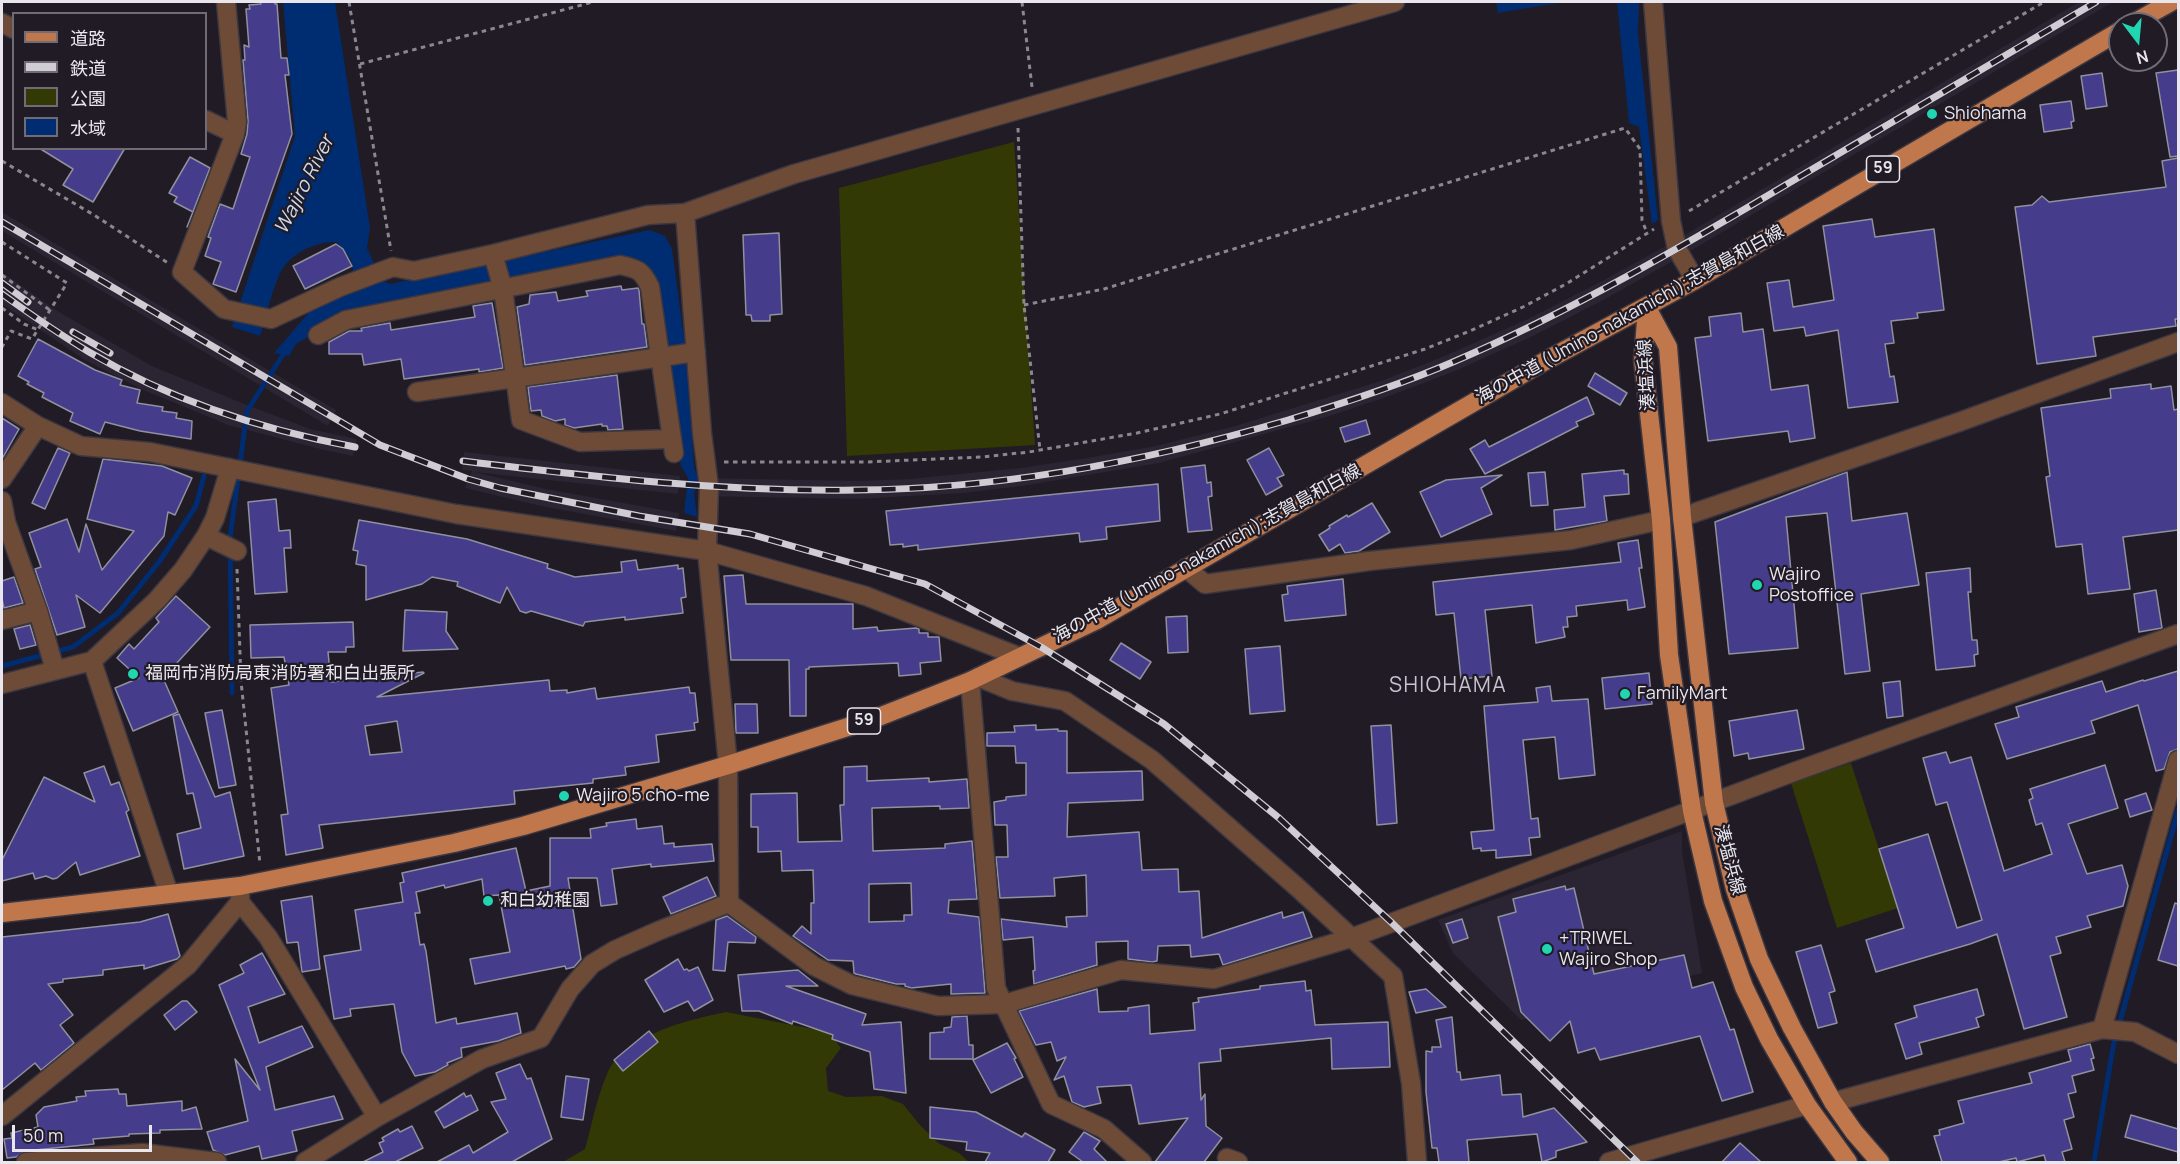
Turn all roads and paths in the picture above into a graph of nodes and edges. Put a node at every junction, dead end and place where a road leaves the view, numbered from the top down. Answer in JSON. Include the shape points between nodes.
{"nodes":[{"id":1,"x":226,"y":2,"type":"edge"},
{"id":2,"x":349,"y":2,"type":"edge"},
{"id":3,"x":593,"y":2,"type":"edge"},
{"id":4,"x":1022,"y":2,"type":"edge"},
{"id":5,"x":1395,"y":2,"type":"edge"},
{"id":6,"x":1653,"y":2,"type":"edge"},
{"id":7,"x":2044,"y":2,"type":"edge"},
{"id":8,"x":2171,"y":2,"type":"edge"},
{"id":9,"x":2153,"y":12,"type":"edge"},
{"id":10,"x":2108,"y":38,"type":"edge"},
{"id":11,"x":360,"y":64,"type":"junction"},
{"id":12,"x":1026,"y":107,"type":"junction"},
{"id":13,"x":207,"y":120,"type":"edge"},
{"id":14,"x":235,"y":134,"type":"junction"},
{"id":15,"x":2,"y":161,"type":"edge"},
{"id":16,"x":685,"y":213,"type":"junction"},
{"id":17,"x":1671,"y":221,"type":"junction"},
{"id":18,"x":1647,"y":233,"type":"junction"},
{"id":19,"x":2,"y":242,"type":"edge"},
{"id":20,"x":493,"y":254,"type":"junction"},
{"id":21,"x":393,"y":267,"type":"junction"},
{"id":22,"x":182,"y":272,"type":"junction"},
{"id":23,"x":2,"y":275,"type":"edge"},
{"id":24,"x":1695,"y":280,"type":"junction"},
{"id":25,"x":504,"y":289,"type":"junction"},
{"id":26,"x":1024,"y":305,"type":"junction"},
{"id":27,"x":2,"y":308,"type":"edge"},
{"id":28,"x":1647,"y":308,"type":"junction"},
{"id":29,"x":51,"y":310,"type":"junction"},
{"id":30,"x":38,"y":330,"type":"junction"},
{"id":31,"x":318,"y":335,"type":"dead end"},
{"id":32,"x":2178,"y":342,"type":"edge"},
{"id":33,"x":2,"y":347,"type":"edge"},
{"id":34,"x":696,"y":352,"type":"junction"},
{"id":35,"x":660,"y":357,"type":"junction"},
{"id":36,"x":516,"y":378,"type":"junction"},
{"id":37,"x":417,"y":392,"type":"dead end"},
{"id":38,"x":2,"y":403,"type":"edge"},
{"id":39,"x":38,"y":426,"type":"junction"},
{"id":40,"x":1040,"y":450,"type":"junction"},
{"id":41,"x":705,"y":462,"type":"junction"},
{"id":42,"x":230,"y":468,"type":"junction"},
{"id":43,"x":2,"y":479,"type":"edge"},
{"id":44,"x":2,"y":501,"type":"edge"},
{"id":45,"x":1682,"y":517,"type":"junction"},
{"id":46,"x":1661,"y":520,"type":"junction"},
{"id":47,"x":206,"y":536,"type":"junction"},
{"id":48,"x":237,"y":551,"type":"joint"},
{"id":49,"x":707,"y":551,"type":"junction"},
{"id":50,"x":1186,"y":568,"type":"junction"},
{"id":51,"x":38,"y":611,"type":"junction"},
{"id":52,"x":2,"y":620,"type":"edge"},
{"id":53,"x":2178,"y":634,"type":"edge"},
{"id":54,"x":1020,"y":657,"type":"junction"},
{"id":55,"x":53,"y":660,"type":"junction"},
{"id":56,"x":92,"y":660,"type":"junction"},
{"id":57,"x":974,"y":679,"type":"junction"},
{"id":58,"x":2,"y":684,"type":"edge"},
{"id":59,"x":2178,"y":760,"type":"edge"},
{"id":60,"x":728,"y":765,"type":"junction"},
{"id":61,"x":1714,"y":803,"type":"junction"},
{"id":62,"x":1692,"y":811,"type":"junction"},
{"id":63,"x":262,"y":881,"type":"junction"},
{"id":64,"x":170,"y":894,"type":"junction"},
{"id":65,"x":240,"y":894,"type":"junction"},
{"id":66,"x":729,"y":903,"type":"junction"},
{"id":67,"x":2,"y":913,"type":"edge"},
{"id":68,"x":1352,"y":938,"type":"junction"},
{"id":69,"x":1004,"y":1005,"type":"junction"},
{"id":70,"x":2102,"y":1029,"type":"junction"},
{"id":71,"x":2178,"y":1054,"type":"edge"},
{"id":72,"x":1833,"y":1102,"type":"junction"},
{"id":73,"x":1807,"y":1105,"type":"junction"},
{"id":74,"x":2,"y":1116,"type":"edge"},
{"id":75,"x":377,"y":1117,"type":"junction"},
{"id":76,"x":26,"y":1162,"type":"edge"},
{"id":77,"x":217,"y":1162,"type":"edge"},
{"id":78,"x":305,"y":1162,"type":"edge"},
{"id":79,"x":1142,"y":1162,"type":"edge"},
{"id":80,"x":1418,"y":1162,"type":"edge"},
{"id":81,"x":1609,"y":1162,"type":"edge"},
{"id":82,"x":1848,"y":1162,"type":"edge"},
{"id":83,"x":1880,"y":1162,"type":"edge"}],
"edges":[{"from":1,"to":14,"type":"street"},
{"from":2,"to":11,"type":"path"},
{"from":3,"to":11,"type":"path"},
{"from":4,"to":12,"type":"path"},
{"from":5,"to":12,"type":"street"},
{"from":6,"to":17,"type":"street"},
{"from":7,"to":17,"type":"path"},
{"from":8,"to":9,"type":"main road"},
{"from":10,"to":24,"type":"main road","name":"海の中道 (Umino-nakamichi);志賀島和白線","number":"59"},
{"from":11,"to":21,"type":"path"},
{"from":12,"to":16,"type":"street","via":[[794,174]]},
{"from":12,"to":26,"type":"path"},
{"from":13,"to":14,"type":"street"},
{"from":14,"to":22,"type":"street"},
{"from":15,"to":22,"type":"path"},
{"from":16,"to":20,"type":"street","via":[[648,215]]},
{"from":16,"to":34,"type":"street"},
{"from":17,"to":18,"type":"path"},
{"from":17,"to":24,"type":"street","via":[[1677,249]]},
{"from":18,"to":26,"type":"path","via":[[1642,220],[1640,149],[1625,128],[1104,289]]},
{"from":18,"to":40,"type":"path","via":[[1523,307],[1425,350],[1220,414]]},
{"from":19,"to":29,"type":"path","via":[[67,283]]},
{"from":20,"to":21,"type":"street","via":[[414,271]]},
{"from":20,"to":25,"type":"street"},
{"from":21,"to":22,"type":"street","via":[[271,319],[224,309]]},
{"from":23,"to":29,"type":"path"},
{"from":24,"to":28,"type":"main road","name":"海の中道 (Umino-nakamichi);志賀島和白線","number":"59"},
{"from":25,"to":31,"type":"street","via":[[346,320]]},
{"from":25,"to":35,"type":"street","via":[[620,265],[637,269],[650,287]]},
{"from":25,"to":36,"type":"street"},
{"from":26,"to":40,"type":"path"},
{"from":27,"to":30,"type":"path"},
{"from":28,"to":45,"type":"main road","name":"湊塩浜線","via":[[1668,346]]},
{"from":28,"to":46,"type":"main road","name":"湊塩浜線","via":[[1643,360]]},
{"from":28,"to":50,"type":"main road","name":"海の中道 (Umino-nakamichi);志賀島和白線","number":"59","via":[[1546,360]]},
{"from":29,"to":30,"type":"path"},
{"from":30,"to":33,"type":"path","via":[[32,339],[11,331]]},
{"from":32,"to":45,"type":"street"},
{"from":34,"to":35,"type":"street"},
{"from":34,"to":41,"type":"street"},
{"from":35,"to":36,"type":"street"},
{"from":35,"to":36,"type":"street","via":[[672,446],[580,442],[522,420]]},
{"from":36,"to":37,"type":"street"},
{"from":38,"to":39,"type":"street"},
{"from":39,"to":42,"type":"street","via":[[81,446],[150,452]]},
{"from":39,"to":43,"type":"street"},
{"from":40,"to":41,"type":"path","via":[[866,462]]},
{"from":41,"to":49,"type":"street"},
{"from":42,"to":47,"type":"street"},
{"from":42,"to":49,"type":"street","via":[[456,514]]},
{"from":44,"to":51,"type":"street"},
{"from":45,"to":61,"type":"main road","name":"湊塩浜線"},
{"from":46,"to":50,"type":"street","via":[[1571,540],[1369,561],[1206,584]]},
{"from":46,"to":62,"type":"main road","name":"湊塩浜線","via":[[1669,655]]},
{"from":47,"to":48,"type":"street"},
{"from":47,"to":56,"type":"street","via":[[157,600]]},
{"from":48,"to":63,"type":"path","via":[[241,681]]},
{"from":49,"to":54,"type":"street","via":[[866,596]]},
{"from":49,"to":60,"type":"street"},
{"from":50,"to":54,"type":"main road","name":"海の中道 (Umino-nakamichi);志賀島和白線","number":"59","via":[[1097,620]]},
{"from":51,"to":52,"type":"street"},
{"from":51,"to":55,"type":"street"},
{"from":53,"to":61,"type":"street"},
{"from":54,"to":57,"type":"main road","name":"海の中道 (Umino-nakamichi);志賀島和白線","number":"59"},
{"from":55,"to":56,"type":"street"},
{"from":55,"to":58,"type":"street"},
{"from":56,"to":64,"type":"street"},
{"from":57,"to":60,"type":"main road","name":"海の中道 (Umino-nakamichi);志賀島和白線","number":"59","via":[[876,718]]},
{"from":57,"to":68,"type":"street","via":[[1065,701],[1152,760]]},
{"from":57,"to":69,"type":"street","via":[[996,988]]},
{"from":59,"to":70,"type":"street"},
{"from":60,"to":63,"type":"main road","name":"海の中道 (Umino-nakamichi);志賀島和白線","number":"59","via":[[512,829]]},
{"from":60,"to":66,"type":"street"},
{"from":61,"to":62,"type":"street"},
{"from":61,"to":72,"type":"main road","name":"湊塩浜線","via":[[1735,889],[1759,959]]},
{"from":62,"to":68,"type":"street"},
{"from":62,"to":73,"type":"main road","name":"湊塩浜線","via":[[1713,901],[1744,987],[1768,1039]]},
{"from":63,"to":65,"type":"main road","name":"海の中道 (Umino-nakamichi);志賀島和白線","number":"59"},
{"from":64,"to":65,"type":"main road","name":"海の中道 (Umino-nakamichi);志賀島和白線","number":"59"},
{"from":64,"to":67,"type":"main road","name":"海の中道 (Umino-nakamichi);志賀島和白線","number":"59"},
{"from":65,"to":74,"type":"street","via":[[188,965]]},
{"from":65,"to":75,"type":"street"},
{"from":66,"to":69,"type":"street","via":[[814,966],[852,985],[938,1006]]},
{"from":66,"to":75,"type":"street","via":[[615,950],[592,964],[570,989],[541,1038],[482,1059]]},
{"from":68,"to":69,"type":"street","via":[[1214,979],[1121,970]]},
{"from":68,"to":80,"type":"street","via":[[1393,976],[1411,1083]]},
{"from":69,"to":79,"type":"street","via":[[1051,1104],[1104,1130]]},
{"from":70,"to":71,"type":"street","via":[[2134,1032]]},
{"from":70,"to":72,"type":"street"},
{"from":72,"to":83,"type":"main road","name":"湊塩浜線"},
{"from":73,"to":81,"type":"street"},
{"from":73,"to":82,"type":"main road","name":"湊塩浜線"},
{"from":75,"to":78,"type":"street"},
{"from":76,"to":77,"type":"street","via":[[142,1152]]}]}
